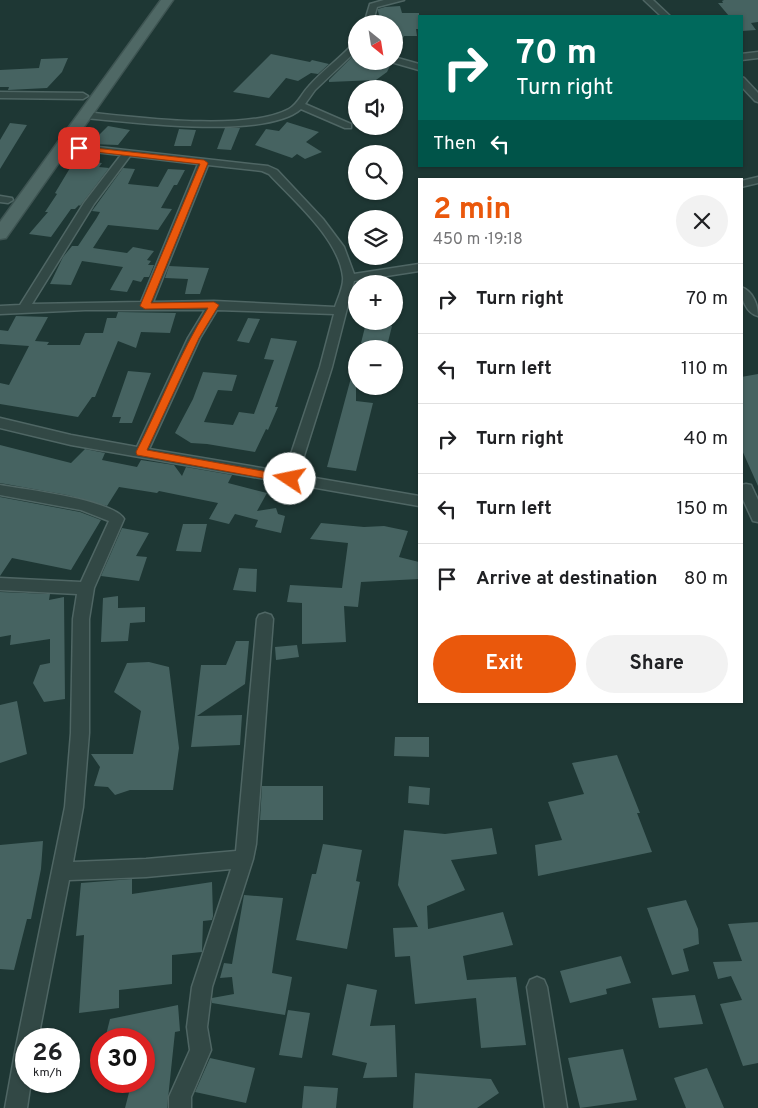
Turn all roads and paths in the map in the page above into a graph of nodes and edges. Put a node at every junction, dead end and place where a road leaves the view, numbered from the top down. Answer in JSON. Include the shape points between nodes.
{"nodes":[{"id":1,"x":154,"y":0,"type":"edge"},
{"id":2,"x":167,"y":0,"type":"edge"},
{"id":3,"x":400,"y":0,"type":"edge"},
{"id":4,"x":648,"y":0,"type":"edge"},
{"id":5,"x":370,"y":15,"type":"edge"},
{"id":6,"x":665,"y":15,"type":"edge"},
{"id":7,"x":758,"y":55,"type":"edge"},
{"id":8,"x":348,"y":56,"type":"edge"},
{"id":9,"x":743,"y":58,"type":"edge"},
{"id":10,"x":403,"y":63,"type":"edge"},
{"id":11,"x":418,"y":67,"type":"edge"},
{"id":12,"x":743,"y":82,"type":"edge"},
{"id":13,"x":0,"y":95,"type":"edge"},
{"id":14,"x":83,"y":96,"type":"junction"},
{"id":15,"x":758,"y":99,"type":"edge"},
{"id":16,"x":300,"y":105,"type":"junction"},
{"id":17,"x":84,"y":116,"type":"junction"},
{"id":18,"x":348,"y":126,"type":"dead end"},
{"id":19,"x":63,"y":146,"type":"junction"},
{"id":20,"x":127,"y":154,"type":"junction"},
{"id":21,"x":204,"y":163,"type":"junction"},
{"id":22,"x":758,"y":180,"type":"edge"},
{"id":23,"x":743,"y":184,"type":"edge"},
{"id":24,"x":3,"y":203,"type":"edge"},
{"id":25,"x":0,"y":234,"type":"edge"},
{"id":26,"x":418,"y":267,"type":"edge"},
{"id":27,"x":348,"y":275,"type":"edge"},
{"id":28,"x":368,"y":275,"type":"edge"},
{"id":29,"x":348,"y":282,"type":"edge"},
{"id":30,"x":743,"y":293,"type":"edge"},
{"id":31,"x":214,"y":305,"type":"junction"},
{"id":32,"x":145,"y":306,"type":"junction"},
{"id":33,"x":24,"y":308,"type":"junction"},
{"id":34,"x":0,"y":310,"type":"edge"},
{"id":35,"x":340,"y":311,"type":"junction"},
{"id":36,"x":758,"y":312,"type":"edge"},
{"id":37,"x":0,"y":423,"type":"edge"},
{"id":38,"x":141,"y":452,"type":"junction"},
{"id":39,"x":290,"y":479,"type":"junction"},
{"id":40,"x":748,"y":489,"type":"edge"},
{"id":41,"x":0,"y":490,"type":"edge"},
{"id":42,"x":418,"y":501,"type":"edge"},
{"id":43,"x":758,"y":517,"type":"edge"},
{"id":44,"x":0,"y":584,"type":"edge"},
{"id":45,"x":86,"y":588,"type":"junction"},
{"id":46,"x":265,"y":619,"type":"dead end"},
{"id":47,"x":244,"y":859,"type":"junction"},
{"id":48,"x":61,"y":871,"type":"junction"},
{"id":49,"x":537,"y":987,"type":"dead end"},
{"id":50,"x":30,"y":1028,"type":"edge"},
{"id":51,"x":18,"y":1093,"type":"edge"},
{"id":52,"x":16,"y":1108,"type":"edge"},
{"id":53,"x":180,"y":1108,"type":"edge"},
{"id":54,"x":556,"y":1108,"type":"edge"}],
"edges":[{"from":1,"to":14,"type":"main road"},
{"from":2,"to":17,"type":"main road"},
{"from":3,"to":5,"type":"street","via":[[373,6]]},
{"from":4,"to":6,"type":"street"},
{"from":7,"to":9,"type":"street"},
{"from":8,"to":16,"type":"street","via":[[313,86]]},
{"from":10,"to":11,"type":"street"},
{"from":12,"to":15,"type":"street"},
{"from":13,"to":14,"type":"street"},
{"from":14,"to":24,"type":"main road"},
{"from":16,"to":17,"type":"street","via":[[284,115],[251,122],[187,123]]},
{"from":16,"to":18,"type":"street"},
{"from":17,"to":19,"type":"main road"},
{"from":19,"to":20,"type":"street"},
{"from":19,"to":25,"type":"main road"},
{"from":20,"to":21,"type":"street"},
{"from":20,"to":33,"type":"street","via":[[89,203]]},
{"from":21,"to":27,"type":"street","via":[[264,168],[273,172],[319,221],[340,249]]},
{"from":21,"to":32,"type":"street"},
{"from":22,"to":23,"type":"street"},
{"from":26,"to":28,"type":"street"},
{"from":29,"to":35,"type":"street"},
{"from":30,"to":36,"type":"street"},
{"from":31,"to":32,"type":"street"},
{"from":31,"to":35,"type":"street"},
{"from":31,"to":38,"type":"street","via":[[194,338]]},
{"from":32,"to":33,"type":"street"},
{"from":33,"to":34,"type":"street"},
{"from":35,"to":39,"type":"street","via":[[326,367]]},
{"from":37,"to":38,"type":"street"},
{"from":38,"to":39,"type":"street"},
{"from":39,"to":42,"type":"street"},
{"from":40,"to":43,"type":"street"},
{"from":41,"to":45,"type":"street","via":[[94,509],[112,514],[117,519]]},
{"from":44,"to":45,"type":"street"},
{"from":45,"to":48,"type":"street","via":[[81,619],[80,734],[74,807]]},
{"from":46,"to":47,"type":"street"},
{"from":47,"to":48,"type":"street","via":[[146,868]]},
{"from":47,"to":53,"type":"street","via":[[202,987],[197,1027],[201,1050],[180,1096]]},
{"from":48,"to":50,"type":"street"},
{"from":49,"to":54,"type":"street"},
{"from":51,"to":52,"type":"street"}]}
